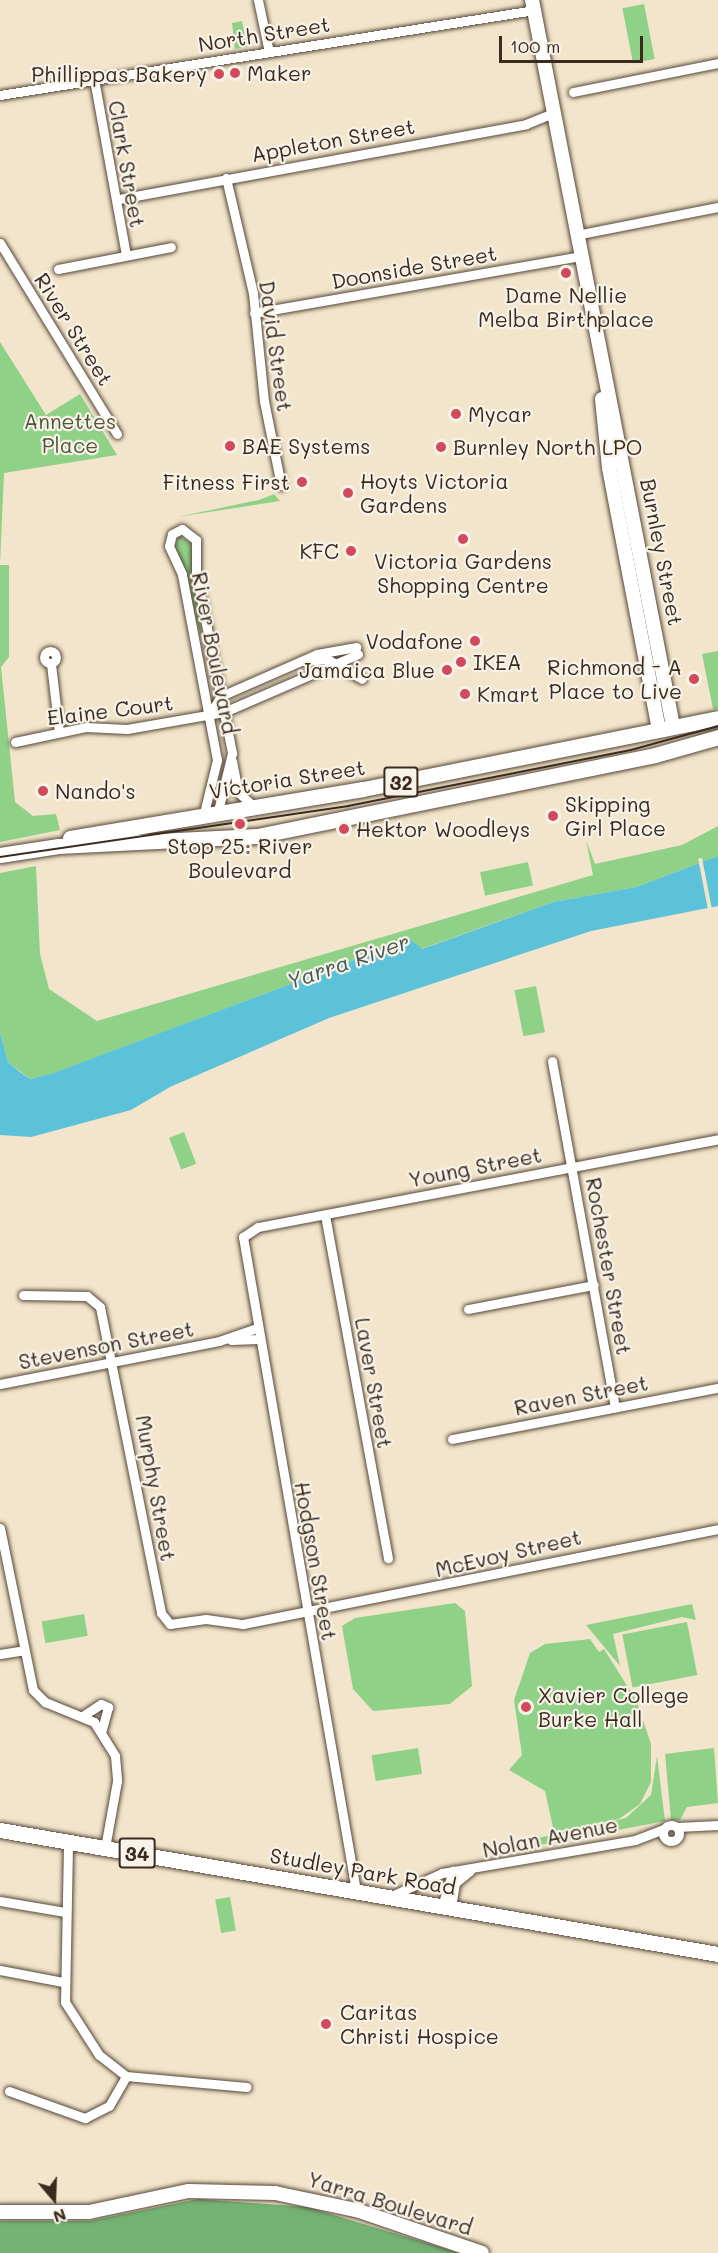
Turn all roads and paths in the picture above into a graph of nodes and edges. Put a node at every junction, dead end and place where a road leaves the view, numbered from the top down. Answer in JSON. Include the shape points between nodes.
{"nodes":[{"id":1,"x":258,"y":0,"type":"edge"},
{"id":2,"x":533,"y":5,"type":"edge"},
{"id":3,"x":269,"y":52,"type":"junction"},
{"id":4,"x":718,"y":63,"type":"edge"},
{"id":5,"x":94,"y":79,"type":"junction"},
{"id":6,"x":573,"y":92,"type":"dead end"},
{"id":7,"x":0,"y":95,"type":"edge"},
{"id":8,"x":553,"y":113,"type":"junction"},
{"id":9,"x":226,"y":177,"type":"junction"},
{"id":10,"x":119,"y":199,"type":"junction"},
{"id":11,"x":718,"y":207,"type":"edge"},
{"id":12,"x":576,"y":235,"type":"junction"},
{"id":13,"x":0,"y":243,"type":"edge"},
{"id":14,"x":171,"y":247,"type":"dead end"},
{"id":15,"x":126,"y":255,"type":"junction"},
{"id":16,"x":580,"y":256,"type":"junction"},
{"id":17,"x":58,"y":269,"type":"dead end"},
{"id":18,"x":254,"y":313,"type":"junction"},
{"id":19,"x":599,"y":352,"type":"junction"},
{"id":20,"x":117,"y":434,"type":"dead end"},
{"id":21,"x":624,"y":465,"type":"junction"},
{"id":22,"x":609,"y":468,"type":"junction"},
{"id":23,"x":281,"y":485,"type":"dead end"},
{"id":24,"x":648,"y":585,"type":"junction"},
{"id":25,"x":631,"y":586,"type":"junction"},
{"id":26,"x":210,"y":647,"type":"junction"},
{"id":27,"x":198,"y":649,"type":"junction"},
{"id":28,"x":301,"y":662,"type":"junction"},
{"id":29,"x":333,"y":663,"type":"junction"},
{"id":30,"x":51,"y":664,"type":"dead end"},
{"id":31,"x":284,"y":669,"type":"junction"},
{"id":32,"x":216,"y":675,"type":"junction"},
{"id":33,"x":204,"y":677,"type":"junction"},
{"id":34,"x":362,"y":679,"type":"dead end"},
{"id":35,"x":290,"y":682,"type":"junction"},
{"id":36,"x":220,"y":696,"type":"junction"},
{"id":37,"x":224,"y":712,"type":"junction"},
{"id":38,"x":210,"y":714,"type":"junction"},
{"id":39,"x":718,"y":718,"type":"edge"},
{"id":40,"x":666,"y":727,"type":"junction"},
{"id":41,"x":59,"y":732,"type":"junction"},
{"id":42,"x":718,"y":737,"type":"edge"},
{"id":43,"x":15,"y":742,"type":"dead end"},
{"id":44,"x":669,"y":752,"type":"junction"},
{"id":45,"x":231,"y":753,"type":"junction"},
{"id":46,"x":253,"y":806,"type":"junction"},
{"id":47,"x":211,"y":812,"type":"junction"},
{"id":48,"x":202,"y":841,"type":"junction"},
{"id":49,"x":38,"y":848,"type":"junction"},
{"id":50,"x":0,"y":855,"type":"edge"},
{"id":51,"x":552,"y":1061,"type":"dead end"},
{"id":52,"x":718,"y":1139,"type":"edge"},
{"id":53,"x":573,"y":1167,"type":"junction"},
{"id":54,"x":325,"y":1215,"type":"junction"},
{"id":55,"x":243,"y":1237,"type":"joint"},
{"id":56,"x":594,"y":1285,"type":"junction"},
{"id":57,"x":23,"y":1294,"type":"dead end"},
{"id":58,"x":468,"y":1310,"type":"dead end"},
{"id":59,"x":256,"y":1328,"type":"junction"},
{"id":60,"x":259,"y":1339,"type":"junction"},
{"id":61,"x":219,"y":1341,"type":"junction"},
{"id":62,"x":113,"y":1361,"type":"junction"},
{"id":63,"x":0,"y":1384,"type":"edge"},
{"id":64,"x":718,"y":1388,"type":"edge"},
{"id":65,"x":615,"y":1407,"type":"junction"},
{"id":66,"x":452,"y":1439,"type":"dead end"},
{"id":67,"x":0,"y":1528,"type":"edge"},
{"id":68,"x":718,"y":1529,"type":"edge"},
{"id":69,"x":388,"y":1558,"type":"dead end"},
{"id":70,"x":307,"y":1613,"type":"junction"},
{"id":71,"x":166,"y":1621,"type":"joint"},
{"id":72,"x":24,"y":1650,"type":"junction"},
{"id":73,"x":0,"y":1654,"type":"edge"},
{"id":74,"x":84,"y":1715,"type":"junction"},
{"id":75,"x":102,"y":1730,"type":"junction"},
{"id":76,"x":718,"y":1825,"type":"edge"},
{"id":77,"x":0,"y":1830,"type":"edge"},
{"id":78,"x":677,"y":1832,"type":"junction"},
{"id":79,"x":664,"y":1834,"type":"junction"},
{"id":80,"x":68,"y":1841,"type":"junction"},
{"id":81,"x":105,"y":1848,"type":"junction"},
{"id":82,"x":472,"y":1870,"type":"junction"},
{"id":83,"x":453,"y":1871,"type":"junction"},
{"id":84,"x":356,"y":1891,"type":"junction"},
{"id":85,"x":389,"y":1897,"type":"junction"},
{"id":86,"x":0,"y":1901,"type":"edge"},
{"id":87,"x":447,"y":1907,"type":"junction"},
{"id":88,"x":64,"y":1912,"type":"junction"},
{"id":89,"x":718,"y":1954,"type":"edge"},
{"id":90,"x":0,"y":1970,"type":"edge"},
{"id":91,"x":63,"y":1982,"type":"junction"},
{"id":92,"x":126,"y":2076,"type":"junction"},
{"id":93,"x":246,"y":2087,"type":"dead end"},
{"id":94,"x":9,"y":2091,"type":"dead end"},
{"id":95,"x":0,"y":2212,"type":"edge"},
{"id":96,"x":482,"y":2253,"type":"edge"}],
"edges":[{"from":1,"to":3,"type":"street"},
{"from":2,"to":3,"type":"street","name":"North Street"},
{"from":2,"to":8,"type":"main road","name":"Burnley Street"},
{"from":3,"to":5,"type":"street","name":"North Street"},
{"from":4,"to":6,"type":"street"},
{"from":5,"to":7,"type":"street","name":"North Street"},
{"from":5,"to":10,"type":"street","name":"Clark Street"},
{"from":8,"to":9,"type":"street","name":"Appleton Street","via":[[526,124]]},
{"from":8,"to":12,"type":"main road","name":"Burnley Street"},
{"from":9,"to":10,"type":"street","name":"Appleton Street"},
{"from":9,"to":18,"type":"street","name":"David Street"},
{"from":10,"to":15,"type":"street","name":"Clark Street"},
{"from":11,"to":12,"type":"street"},
{"from":12,"to":16,"type":"main road","name":"Burnley Street"},
{"from":13,"to":20,"type":"street","name":"River Street"},
{"from":14,"to":15,"type":"street","name":"Clark Street"},
{"from":15,"to":17,"type":"street","name":"Clark Street"},
{"from":16,"to":18,"type":"street","name":"Doonside Street"},
{"from":16,"to":19,"type":"main road","name":"Burnley Street"},
{"from":18,"to":23,"type":"street","name":"David Street"},
{"from":19,"to":21,"type":"main road","name":"Burnley Street"},
{"from":19,"to":22,"type":"main road","name":"Burnley Street"},
{"from":21,"to":22,"type":"main road"},
{"from":21,"to":24,"type":"main road","name":"Burnley Street"},
{"from":22,"to":25,"type":"main road","name":"Burnley Street"},
{"from":24,"to":25,"type":"main road"},
{"from":24,"to":40,"type":"main road","name":"Burnley Street"},
{"from":25,"to":40,"type":"main road","name":"Burnley Street"},
{"from":26,"to":27,"type":"street"},
{"from":26,"to":27,"type":"street","name":"River Boulevard","via":[[196,574],[196,540],[182,529],[172,534],[169,546],[182,571]]},
{"from":26,"to":32,"type":"street","name":"River Boulevard"},
{"from":27,"to":33,"type":"street","name":"River Boulevard"},
{"from":28,"to":29,"type":"street"},
{"from":28,"to":29,"type":"street","name":"Elaine Court","via":[[357,650]]},
{"from":28,"to":31,"type":"street"},
{"from":29,"to":34,"type":"street"},
{"from":29,"to":35,"type":"street","name":"Elaine Court"},
{"from":30,"to":41,"type":"street"},
{"from":31,"to":35,"type":"street"},
{"from":31,"to":36,"type":"street"},
{"from":32,"to":33,"type":"street"},
{"from":32,"to":36,"type":"street","name":"River Boulevard"},
{"from":33,"to":38,"type":"street","name":"River Boulevard"},
{"from":35,"to":37,"type":"street","name":"Elaine Court"},
{"from":36,"to":37,"type":"street","name":"River Boulevard"},
{"from":36,"to":38,"type":"street"},
{"from":37,"to":38,"type":"street","name":"Elaine Court"},
{"from":37,"to":45,"type":"street","name":"River Boulevard"},
{"from":38,"to":41,"type":"street","name":"Elaine Court","via":[[127,729]]},
{"from":38,"to":47,"type":"street","name":"River Boulevard","via":[[217,760]]},
{"from":39,"to":40,"type":"main road","name":"Victoria Street","number":"32"},
{"from":40,"to":44,"type":"main road"},
{"from":40,"to":46,"type":"main road","name":"Victoria Street","number":"32"},
{"from":41,"to":43,"type":"street","name":"Elaine Court"},
{"from":42,"to":44,"type":"main road","name":"Victoria Street","number":"32"},
{"from":44,"to":48,"type":"main road","name":"Victoria Street","number":"32","via":[[349,818]]},
{"from":45,"to":46,"type":"street","name":"River Boulevard","via":[[238,792]]},
{"from":45,"to":47,"type":"street","name":"River Boulevard"},
{"from":46,"to":47,"type":"main road","name":"Victoria Street","number":"32"},
{"from":47,"to":48,"type":"main road"},
{"from":47,"to":49,"type":"main road","name":"Victoria Street","number":"32"},
{"from":48,"to":49,"type":"main road","name":"Victoria Street","number":"32"},
{"from":49,"to":50,"type":"main road","name":"Victoria Street","number":"32"},
{"from":51,"to":53,"type":"street","name":"Rochester Street"},
{"from":52,"to":53,"type":"street","name":"Young Street"},
{"from":53,"to":54,"type":"street","name":"Young Street"},
{"from":53,"to":56,"type":"street","name":"Rochester Street"},
{"from":54,"to":55,"type":"street","name":"Young Street","via":[[254,1228]]},
{"from":54,"to":69,"type":"street","name":"Laver Street"},
{"from":55,"to":59,"type":"street","name":"Hodgson Street"},
{"from":56,"to":58,"type":"street"},
{"from":56,"to":65,"type":"street","name":"Rochester Street"},
{"from":57,"to":62,"type":"street","name":"Murphy Street","via":[[94,1299]]},
{"from":59,"to":60,"type":"street","name":"Hodgson Street"},
{"from":59,"to":61,"type":"street","name":"Stevenson Street"},
{"from":60,"to":61,"type":"street","name":"Stevenson Street"},
{"from":60,"to":70,"type":"street","name":"Hodgson Street"},
{"from":61,"to":62,"type":"street","name":"Stevenson Street"},
{"from":62,"to":63,"type":"street","name":"Stevenson Street"},
{"from":62,"to":71,"type":"street","name":"Murphy Street"},
{"from":64,"to":65,"type":"street","name":"Raven Street"},
{"from":65,"to":66,"type":"street","name":"Raven Street"},
{"from":67,"to":72,"type":"street"},
{"from":68,"to":70,"type":"street","name":"McEvoy Street","via":[[509,1567],[459,1584]]},
{"from":70,"to":71,"type":"street","name":"McEvoy Street","via":[[237,1624]]},
{"from":70,"to":84,"type":"street","name":"Hodgson Street"},
{"from":72,"to":73,"type":"street"},
{"from":72,"to":74,"type":"street","via":[[39,1696]]},
{"from":74,"to":75,"type":"street"},
{"from":74,"to":75,"type":"street","via":[[101,1704],[108,1707]]},
{"from":75,"to":81,"type":"street","via":[[117,1772]]},
{"from":76,"to":78,"type":"street"},
{"from":77,"to":80,"type":"main road","name":"Studley Park Road","number":"34"},
{"from":78,"to":79,"type":"street"},
{"from":78,"to":79,"type":"street"},
{"from":79,"to":82,"type":"street","name":"Nolan Avenue"},
{"from":80,"to":81,"type":"main road","name":"Studley Park Road","number":"34"},
{"from":80,"to":88,"type":"street"},
{"from":81,"to":84,"type":"main road","name":"Studley Park Road","number":"34"},
{"from":82,"to":83,"type":"street","name":"Nolan Avenue"},
{"from":82,"to":87,"type":"street","name":"Nolan Avenue","via":[[455,1883]]},
{"from":83,"to":85,"type":"street","name":"Nolan Avenue","via":[[419,1880]]},
{"from":83,"to":87,"type":"street"},
{"from":84,"to":85,"type":"main road","name":"Studley Park Road","number":"34"},
{"from":85,"to":87,"type":"main road","name":"Studley Park Road","number":"34"},
{"from":86,"to":88,"type":"street"},
{"from":87,"to":89,"type":"main road","name":"Studley Park Road","number":"34"},
{"from":88,"to":91,"type":"street"},
{"from":90,"to":91,"type":"street"},
{"from":91,"to":92,"type":"street","via":[[64,2002],[76,2026],[108,2066]]},
{"from":92,"to":93,"type":"street"},
{"from":92,"to":94,"type":"street","via":[[109,2106],[85,2118]]},
{"from":95,"to":96,"type":"main road","name":"Yarra Boulevard","via":[[89,2212],[189,2191],[275,2193],[356,2210]]}]}
